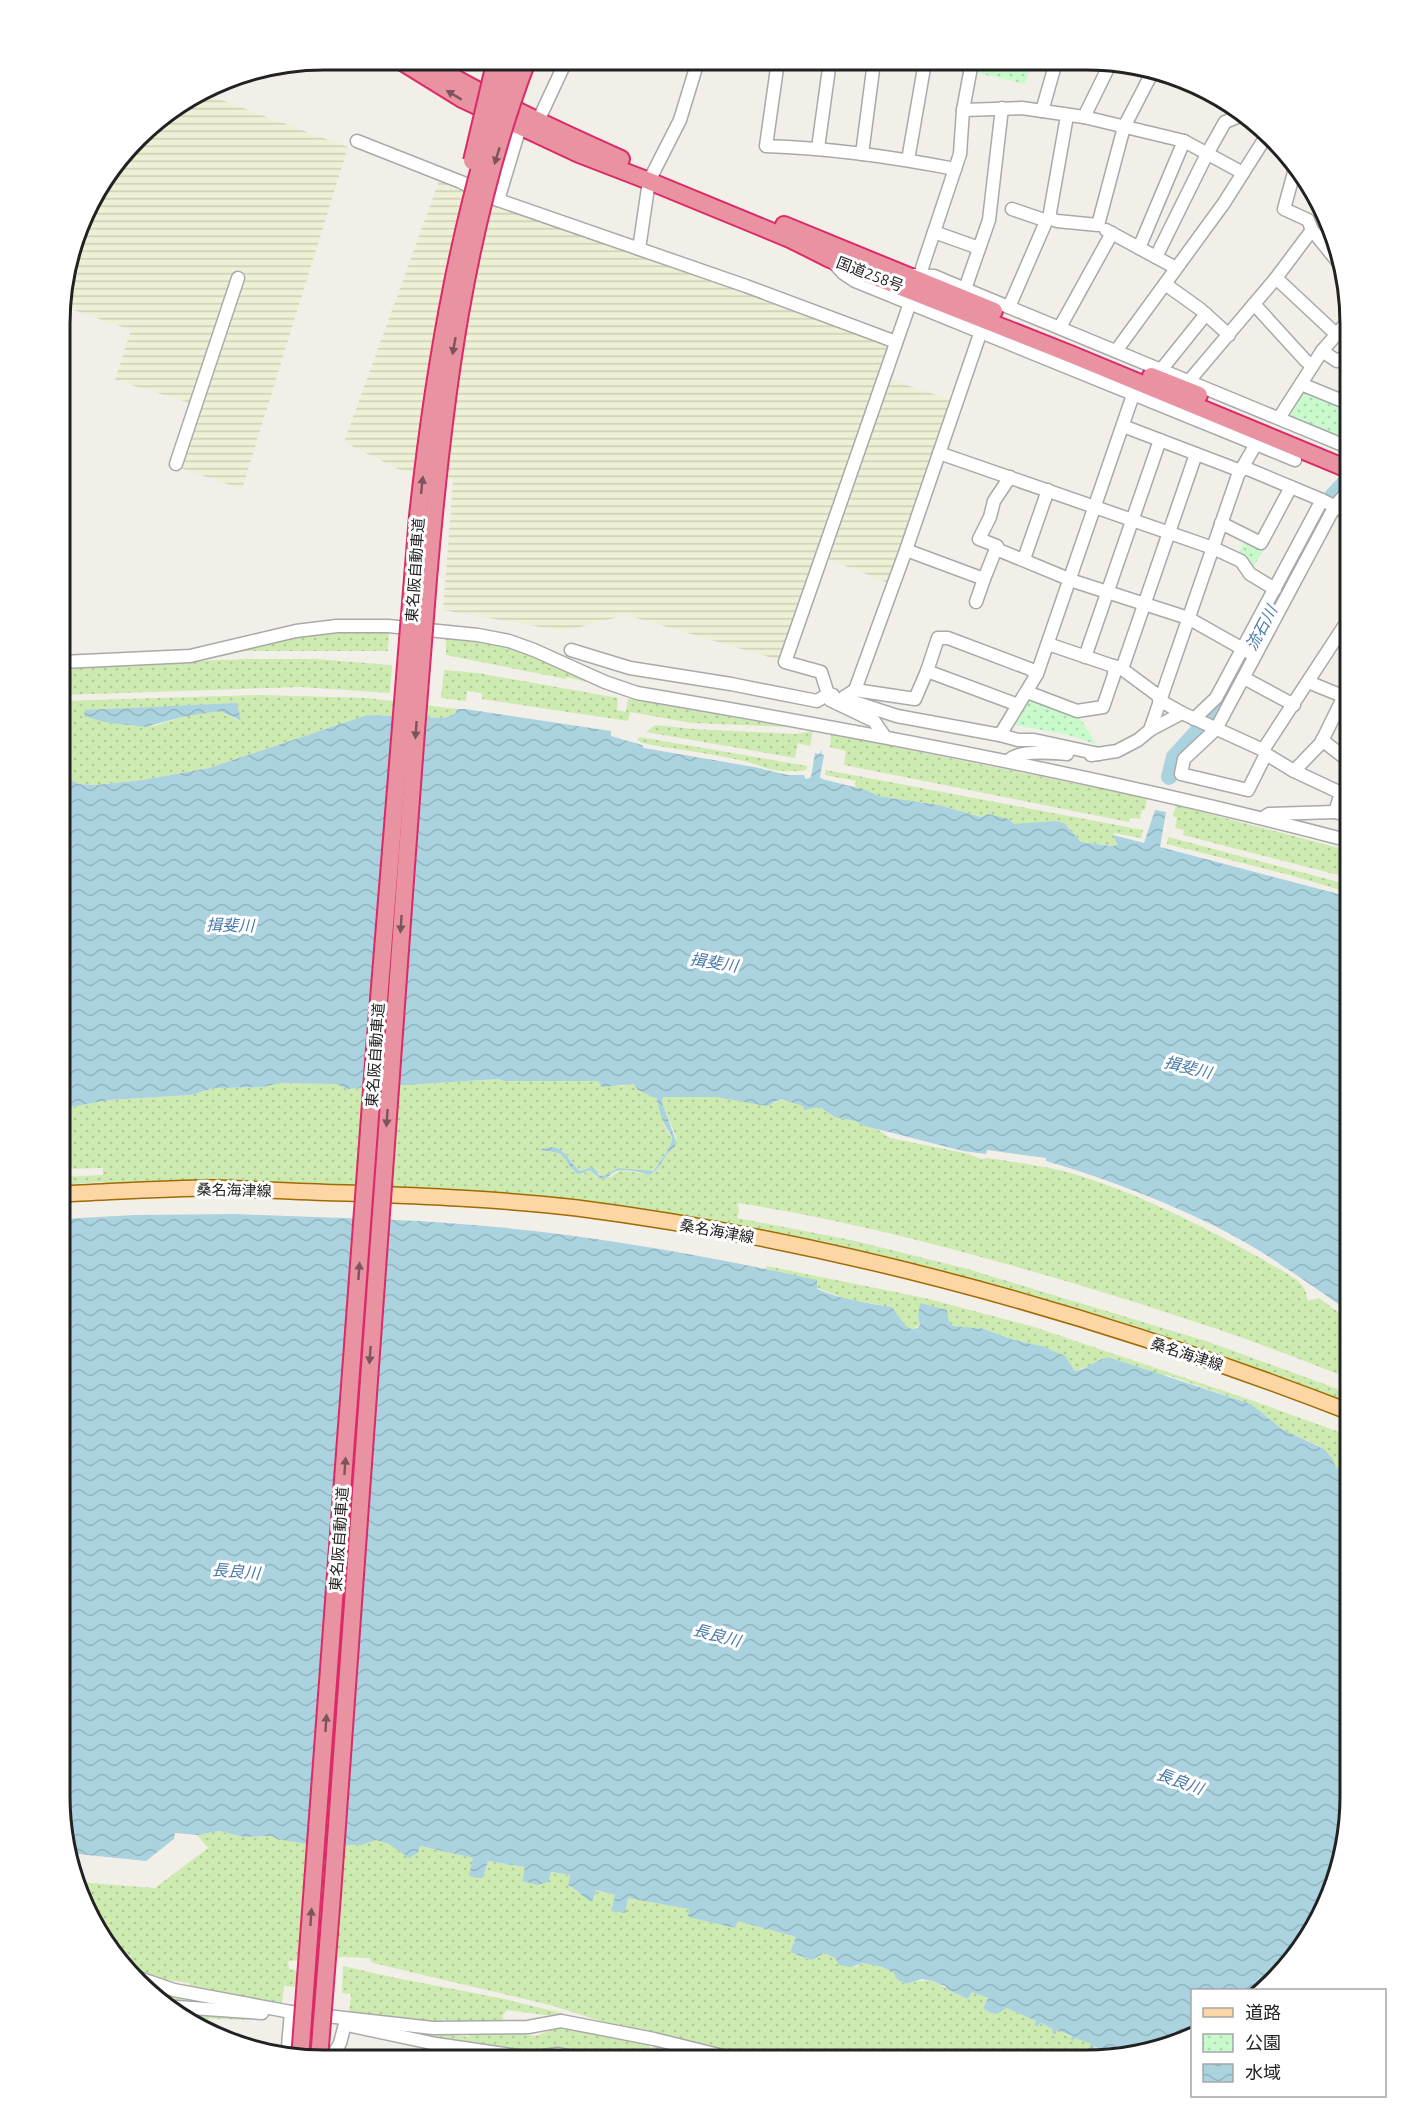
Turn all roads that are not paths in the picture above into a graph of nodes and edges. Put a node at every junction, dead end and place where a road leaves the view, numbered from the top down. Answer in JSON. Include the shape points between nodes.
{"nodes":[{"id":1,"x":415,"y":70,"type":"edge"},
{"id":2,"x":440,"y":70,"type":"edge"},
{"id":3,"x":493,"y":70,"type":"edge"},
{"id":4,"x":510,"y":70,"type":"edge"},
{"id":5,"x":524,"y":70,"type":"edge"},
{"id":6,"x":562,"y":70,"type":"edge"},
{"id":7,"x":695,"y":70,"type":"edge"},
{"id":8,"x":777,"y":70,"type":"edge"},
{"id":9,"x":829,"y":70,"type":"edge"},
{"id":10,"x":873,"y":70,"type":"edge"},
{"id":11,"x":924,"y":70,"type":"edge"},
{"id":12,"x":970,"y":70,"type":"edge"},
{"id":13,"x":1054,"y":70,"type":"edge"},
{"id":14,"x":1106,"y":72,"type":"edge"},
{"id":15,"x":1149,"y":79,"type":"edge"},
{"id":16,"x":1002,"y":108,"type":"junction"},
{"id":17,"x":963,"y":110,"type":"junction"},
{"id":18,"x":1042,"y":111,"type":"junction"},
{"id":19,"x":1067,"y":116,"type":"junction"},
{"id":20,"x":1084,"y":117,"type":"junction"},
{"id":21,"x":1234,"y":118,"type":"edge"},
{"id":22,"x":538,"y":121,"type":"junction"},
{"id":23,"x":520,"y":127,"type":"junction"},
{"id":24,"x":1124,"y":127,"type":"junction"},
{"id":25,"x":357,"y":141,"type":"dead end"},
{"id":26,"x":1185,"y":141,"type":"junction"},
{"id":27,"x":1262,"y":142,"type":"edge"},
{"id":28,"x":818,"y":148,"type":"junction"},
{"id":29,"x":862,"y":154,"type":"junction"},
{"id":30,"x":1207,"y":154,"type":"junction"},
{"id":31,"x":908,"y":160,"type":"junction"},
{"id":32,"x":955,"y":169,"type":"junction"},
{"id":33,"x":1243,"y":173,"type":"junction"},
{"id":34,"x":650,"y":177,"type":"junction"},
{"id":35,"x":1293,"y":177,"type":"edge"},
{"id":36,"x":498,"y":200,"type":"junction"},
{"id":37,"x":1012,"y":209,"type":"dead end"},
{"id":38,"x":1048,"y":220,"type":"junction"},
{"id":39,"x":1098,"y":225,"type":"junction"},
{"id":40,"x":1312,"y":230,"type":"junction"},
{"id":41,"x":934,"y":232,"type":"junction"},
{"id":42,"x":1112,"y":233,"type":"junction"},
{"id":43,"x":979,"y":248,"type":"junction"},
{"id":44,"x":1139,"y":248,"type":"junction"},
{"id":45,"x":639,"y":249,"type":"junction"},
{"id":46,"x":1328,"y":250,"type":"edge"},
{"id":47,"x":1156,"y":257,"type":"junction"},
{"id":48,"x":830,"y":259,"type":"junction"},
{"id":49,"x":456,"y":262,"type":"junction"},
{"id":50,"x":1176,"y":268,"type":"junction"},
{"id":51,"x":914,"y":275,"type":"junction"},
{"id":52,"x":238,"y":278,"type":"dead end"},
{"id":53,"x":1276,"y":278,"type":"junction"},
{"id":54,"x":1165,"y":284,"type":"junction"},
{"id":55,"x":965,"y":288,"type":"junction"},
{"id":56,"x":910,"y":303,"type":"junction"},
{"id":57,"x":1254,"y":304,"type":"junction"},
{"id":58,"x":1009,"y":307,"type":"junction"},
{"id":59,"x":1206,"y":314,"type":"junction"},
{"id":60,"x":1060,"y":327,"type":"junction"},
{"id":61,"x":1340,"y":330,"type":"edge"},
{"id":62,"x":981,"y":331,"type":"junction"},
{"id":63,"x":1336,"y":334,"type":"junction"},
{"id":64,"x":1228,"y":335,"type":"junction"},
{"id":65,"x":896,"y":342,"type":"junction"},
{"id":66,"x":1116,"y":351,"type":"junction"},
{"id":67,"x":1322,"y":351,"type":"junction"},
{"id":68,"x":1340,"y":359,"type":"edge"},
{"id":69,"x":1312,"y":366,"type":"junction"},
{"id":70,"x":1161,"y":370,"type":"junction"},
{"id":71,"x":1189,"y":381,"type":"junction"},
{"id":72,"x":1301,"y":384,"type":"junction"},
{"id":73,"x":1169,"y":389,"type":"junction"},
{"id":74,"x":1133,"y":395,"type":"junction"},
{"id":75,"x":1340,"y":400,"type":"edge"},
{"id":76,"x":1279,"y":418,"type":"junction"},
{"id":77,"x":1123,"y":426,"type":"junction"},
{"id":78,"x":1160,"y":440,"type":"junction"},
{"id":79,"x":1256,"y":444,"type":"junction"},
{"id":80,"x":1340,"y":444,"type":"edge"},
{"id":81,"x":939,"y":453,"type":"junction"},
{"id":82,"x":1196,"y":454,"type":"junction"},
{"id":83,"x":1340,"y":454,"type":"edge"},
{"id":84,"x":1295,"y":460,"type":"dead end"},
{"id":85,"x":176,"y":464,"type":"dead end"},
{"id":86,"x":1340,"y":466,"type":"edge"},
{"id":87,"x":1242,"y":469,"type":"junction"},
{"id":88,"x":1010,"y":477,"type":"junction"},
{"id":89,"x":1291,"y":487,"type":"junction"},
{"id":90,"x":1048,"y":490,"type":"junction"},
{"id":91,"x":1334,"y":502,"type":"edge"},
{"id":92,"x":1095,"y":506,"type":"junction"},
{"id":93,"x":1133,"y":520,"type":"junction"},
{"id":94,"x":1221,"y":523,"type":"junction"},
{"id":95,"x":1169,"y":532,"type":"junction"},
{"id":96,"x":1213,"y":548,"type":"junction"},
{"id":97,"x":996,"y":549,"type":"junction"},
{"id":98,"x":906,"y":550,"type":"junction"},
{"id":99,"x":1024,"y":559,"type":"junction"},
{"id":100,"x":1067,"y":578,"type":"junction"},
{"id":101,"x":984,"y":579,"type":"junction"},
{"id":102,"x":1275,"y":588,"type":"junction"},
{"id":103,"x":1108,"y":592,"type":"junction"},
{"id":104,"x":976,"y":602,"type":"dead end"},
{"id":105,"x":1144,"y":604,"type":"junction"},
{"id":106,"x":1188,"y":618,"type":"junction"},
{"id":107,"x":1340,"y":632,"type":"edge"},
{"id":108,"x":1048,"y":644,"type":"junction"},
{"id":109,"x":571,"y":650,"type":"dead end"},
{"id":110,"x":1249,"y":652,"type":"junction"},
{"id":111,"x":1085,"y":657,"type":"junction"},
{"id":112,"x":70,"y":662,"type":"edge"},
{"id":113,"x":1118,"y":668,"type":"junction"},
{"id":114,"x":927,"y":671,"type":"junction"},
{"id":115,"x":1037,"y":674,"type":"junction"},
{"id":116,"x":1244,"y":678,"type":"junction"},
{"id":117,"x":1308,"y":682,"type":"junction"},
{"id":118,"x":1027,"y":692,"type":"junction"},
{"id":119,"x":828,"y":694,"type":"junction"},
{"id":120,"x":849,"y":694,"type":"junction"},
{"id":121,"x":1340,"y":694,"type":"edge"},
{"id":122,"x":1159,"y":699,"type":"junction"},
{"id":123,"x":1018,"y":705,"type":"junction"},
{"id":124,"x":1294,"y":705,"type":"junction"},
{"id":125,"x":1340,"y":709,"type":"edge"},
{"id":126,"x":1182,"y":713,"type":"junction"},
{"id":127,"x":1197,"y":720,"type":"junction"},
{"id":128,"x":1215,"y":728,"type":"junction"},
{"id":129,"x":1150,"y":730,"type":"junction"},
{"id":130,"x":1000,"y":735,"type":"junction"},
{"id":131,"x":885,"y":737,"type":"junction"},
{"id":132,"x":1322,"y":740,"type":"junction"},
{"id":133,"x":1265,"y":752,"type":"junction"},
{"id":134,"x":1099,"y":754,"type":"junction"},
{"id":135,"x":1340,"y":754,"type":"edge"},
{"id":136,"x":1008,"y":761,"type":"junction"},
{"id":137,"x":1294,"y":771,"type":"junction"},
{"id":138,"x":1340,"y":794,"type":"edge"},
{"id":139,"x":1340,"y":797,"type":"edge"},
{"id":140,"x":1335,"y":812,"type":"junction"},
{"id":141,"x":1340,"y":813,"type":"edge"},
{"id":142,"x":1263,"y":818,"type":"junction"},
{"id":143,"x":1340,"y":838,"type":"edge"},
{"id":144,"x":70,"y":1194,"type":"edge"},
{"id":145,"x":1340,"y":1408,"type":"edge"},
{"id":146,"x":151,"y":1982,"type":"edge"},
{"id":147,"x":291,"y":2012,"type":"junction"},
{"id":148,"x":195,"y":2015,"type":"edge"},
{"id":149,"x":345,"y":2021,"type":"junction"},
{"id":150,"x":288,"y":2048,"type":"edge"},
{"id":151,"x":301,"y":2049,"type":"edge"},
{"id":152,"x":320,"y":2050,"type":"edge"},
{"id":153,"x":336,"y":2050,"type":"edge"},
{"id":154,"x":476,"y":2050,"type":"edge"},
{"id":155,"x":699,"y":2050,"type":"edge"}],
"edges":[{"from":23,"to":1,"type":"highway","name":"国道258号","one_way":true,"via":[[462,99]]},
{"from":2,"to":22,"type":"highway","name":"国道258号"},
{"from":3,"to":49,"type":"highway","bridge":true,"via":[[456,233]]},
{"from":4,"to":49,"type":"highway","name":"東名阪自動車道","bridge":true},
{"from":5,"to":152,"type":"highway","name":"東名阪自動車道","one_way":true,"bridge":true,"via":[[493,168],[469,265],[441,440],[420,671]]},
{"from":6,"to":22,"type":"street"},
{"from":7,"to":34,"type":"street","via":[[680,120]]},
{"from":8,"to":28,"type":"street","via":[[766,146]]},
{"from":9,"to":28,"type":"street"},
{"from":10,"to":29,"type":"street"},
{"from":11,"to":31,"type":"street"},
{"from":12,"to":17,"type":"street"},
{"from":13,"to":18,"type":"street"},
{"from":14,"to":20,"type":"street"},
{"from":15,"to":24,"type":"street"},
{"from":16,"to":17,"type":"street"},
{"from":16,"to":18,"type":"street"},
{"from":16,"to":43,"type":"street","via":[[989,220]]},
{"from":17,"to":32,"type":"street"},
{"from":18,"to":19,"type":"street"},
{"from":19,"to":20,"type":"street"},
{"from":19,"to":38,"type":"street"},
{"from":20,"to":24,"type":"street"},
{"from":21,"to":30,"type":"street","via":[[1225,122]]},
{"from":22,"to":34,"type":"highway","name":"国道258号"},
{"from":23,"to":34,"type":"highway","name":"国道258号","via":[[579,154]]},
{"from":23,"to":36,"type":"street"},
{"from":24,"to":26,"type":"street"},
{"from":24,"to":39,"type":"street"},
{"from":25,"to":36,"type":"street"},
{"from":26,"to":30,"type":"street"},
{"from":26,"to":44,"type":"street"},
{"from":27,"to":33,"type":"street"},
{"from":28,"to":29,"type":"street"},
{"from":29,"to":31,"type":"street"},
{"from":30,"to":33,"type":"street"},
{"from":30,"to":47,"type":"street"},
{"from":31,"to":32,"type":"street"},
{"from":32,"to":41,"type":"street"},
{"from":33,"to":50,"type":"street"},
{"from":34,"to":45,"type":"street"},
{"from":34,"to":48,"type":"highway","name":"国道258号"},
{"from":34,"to":51,"type":"highway","name":"国道258号","via":[[697,189]]},
{"from":35,"to":40,"type":"street","via":[[1284,209],[1308,220]]},
{"from":36,"to":45,"type":"street"},
{"from":37,"to":38,"type":"street"},
{"from":38,"to":39,"type":"street"},
{"from":38,"to":58,"type":"street"},
{"from":39,"to":42,"type":"street"},
{"from":40,"to":46,"type":"street"},
{"from":40,"to":53,"type":"street"},
{"from":41,"to":43,"type":"street"},
{"from":41,"to":51,"type":"street","via":[[922,268]]},
{"from":42,"to":44,"type":"street"},
{"from":42,"to":60,"type":"street"},
{"from":43,"to":55,"type":"street"},
{"from":44,"to":47,"type":"street"},
{"from":45,"to":65,"type":"street"},
{"from":47,"to":50,"type":"street"},
{"from":48,"to":56,"type":"street","via":[[855,281]]},
{"from":48,"to":73,"type":"highway","name":"国道258号"},
{"from":151,"to":49,"type":"highway","name":"東名阪自動車道","one_way":true,"bridge":true,"via":[[418,516],[437,362]]},
{"from":50,"to":54,"type":"street"},
{"from":51,"to":55,"type":"street","via":[[933,276]]},
{"from":51,"to":73,"type":"highway","name":"国道258号"},
{"from":52,"to":85,"type":"street"},
{"from":53,"to":57,"type":"street"},
{"from":53,"to":63,"type":"street"},
{"from":54,"to":59,"type":"street"},
{"from":54,"to":66,"type":"street"},
{"from":55,"to":58,"type":"street"},
{"from":56,"to":62,"type":"street"},
{"from":56,"to":65,"type":"street"},
{"from":57,"to":64,"type":"street"},
{"from":57,"to":69,"type":"street"},
{"from":58,"to":60,"type":"street"},
{"from":59,"to":64,"type":"street"},
{"from":59,"to":70,"type":"street"},
{"from":60,"to":66,"type":"street"},
{"from":61,"to":63,"type":"street"},
{"from":62,"to":74,"type":"street"},
{"from":62,"to":81,"type":"street"},
{"from":63,"to":67,"type":"street"},
{"from":64,"to":71,"type":"street"},
{"from":65,"to":119,"type":"street","via":[[785,662],[821,672]]},
{"from":66,"to":70,"type":"street"},
{"from":67,"to":68,"type":"street"},
{"from":67,"to":69,"type":"street"},
{"from":69,"to":72,"type":"street"},
{"from":70,"to":71,"type":"street"},
{"from":71,"to":76,"type":"street"},
{"from":72,"to":75,"type":"street"},
{"from":72,"to":76,"type":"street"},
{"from":73,"to":83,"type":"highway","name":"国道258号"},
{"from":73,"to":86,"type":"highway","name":"国道258号"},
{"from":74,"to":77,"type":"street"},
{"from":74,"to":79,"type":"street"},
{"from":76,"to":80,"type":"street"},
{"from":77,"to":78,"type":"street"},
{"from":77,"to":92,"type":"street"},
{"from":78,"to":82,"type":"street"},
{"from":78,"to":93,"type":"street"},
{"from":79,"to":84,"type":"street"},
{"from":79,"to":87,"type":"street"},
{"from":81,"to":88,"type":"street"},
{"from":81,"to":98,"type":"street"},
{"from":82,"to":87,"type":"street"},
{"from":82,"to":95,"type":"street"},
{"from":87,"to":89,"type":"street"},
{"from":87,"to":94,"type":"street"},
{"from":88,"to":90,"type":"street"},
{"from":88,"to":97,"type":"street","via":[[994,501],[979,539],[997,546]]},
{"from":89,"to":91,"type":"street"},
{"from":89,"to":94,"type":"street","via":[[1261,543]]},
{"from":90,"to":92,"type":"street"},
{"from":90,"to":99,"type":"street"},
{"from":91,"to":102,"type":"street"},
{"from":91,"to":110,"type":"street"},
{"from":92,"to":93,"type":"street"},
{"from":92,"to":100,"type":"street"},
{"from":93,"to":95,"type":"street"},
{"from":93,"to":103,"type":"street"},
{"from":94,"to":96,"type":"street"},
{"from":95,"to":96,"type":"street"},
{"from":95,"to":105,"type":"street"},
{"from":96,"to":102,"type":"street","via":[[1241,561],[1250,574]]},
{"from":96,"to":106,"type":"street"},
{"from":97,"to":99,"type":"street"},
{"from":97,"to":101,"type":"street"},
{"from":98,"to":101,"type":"street"},
{"from":98,"to":120,"type":"street"},
{"from":99,"to":100,"type":"street"},
{"from":100,"to":103,"type":"street"},
{"from":100,"to":108,"type":"street"},
{"from":101,"to":104,"type":"street"},
{"from":102,"to":110,"type":"street"},
{"from":103,"to":105,"type":"street"},
{"from":103,"to":111,"type":"street"},
{"from":105,"to":106,"type":"street"},
{"from":105,"to":113,"type":"street"},
{"from":106,"to":110,"type":"street"},
{"from":106,"to":122,"type":"street"},
{"from":107,"to":117,"type":"street"},
{"from":108,"to":111,"type":"street"},
{"from":108,"to":115,"type":"street"},
{"from":109,"to":119,"type":"street","via":[[630,668],[817,701]]},
{"from":110,"to":116,"type":"street"},
{"from":110,"to":127,"type":"street"},
{"from":111,"to":113,"type":"street"},
{"from":112,"to":131,"type":"street","via":[[190,656],[296,631],[337,626],[444,630],[526,647],[637,693]]},
{"from":113,"to":118,"type":"street","via":[[1103,707],[1077,711]]},
{"from":113,"to":122,"type":"street"},
{"from":114,"to":115,"type":"street","via":[[938,638],[948,638]]},
{"from":114,"to":120,"type":"street","via":[[915,699]]},
{"from":114,"to":123,"type":"street"},
{"from":115,"to":118,"type":"street"},
{"from":116,"to":124,"type":"street"},
{"from":116,"to":128,"type":"street"},
{"from":117,"to":121,"type":"street"},
{"from":117,"to":124,"type":"street"},
{"from":118,"to":123,"type":"street"},
{"from":119,"to":120,"type":"street"},
{"from":119,"to":131,"type":"street","via":[[830,700],[873,721]]},
{"from":120,"to":130,"type":"street","via":[[851,701],[897,716]]},
{"from":122,"to":126,"type":"street"},
{"from":122,"to":129,"type":"street"},
{"from":123,"to":130,"type":"street"},
{"from":124,"to":133,"type":"street"},
{"from":125,"to":132,"type":"street"},
{"from":126,"to":127,"type":"street"},
{"from":126,"to":129,"type":"street"},
{"from":127,"to":128,"type":"street"},
{"from":128,"to":133,"type":"street"},
{"from":128,"to":133,"type":"street","via":[[1184,759],[1181,774],[1248,790]]},
{"from":129,"to":134,"type":"street","via":[[1117,751]]},
{"from":130,"to":134,"type":"street"},
{"from":131,"to":136,"type":"street"},
{"from":132,"to":135,"type":"street"},
{"from":132,"to":137,"type":"street"},
{"from":133,"to":137,"type":"street"},
{"from":134,"to":136,"type":"street","via":[[1039,752],[1012,756]]},
{"from":136,"to":142,"type":"street"},
{"from":137,"to":138,"type":"street"},
{"from":139,"to":140,"type":"street"},
{"from":140,"to":141,"type":"street"},
{"from":140,"to":142,"type":"street","via":[[1269,814]]},
{"from":142,"to":143,"type":"street"},
{"from":144,"to":145,"type":"main road","name":"桑名海津線","via":[[211,1188],[404,1195],[635,1216],[740,1234],[950,1282],[1232,1368]]},
{"from":146,"to":147,"type":"street"},
{"from":147,"to":148,"type":"street"},
{"from":147,"to":149,"type":"street"},
{"from":147,"to":150,"type":"street"},
{"from":149,"to":153,"type":"street"},
{"from":149,"to":154,"type":"street"},
{"from":149,"to":155,"type":"street","via":[[433,2028],[528,2027],[561,2021]]}]}
